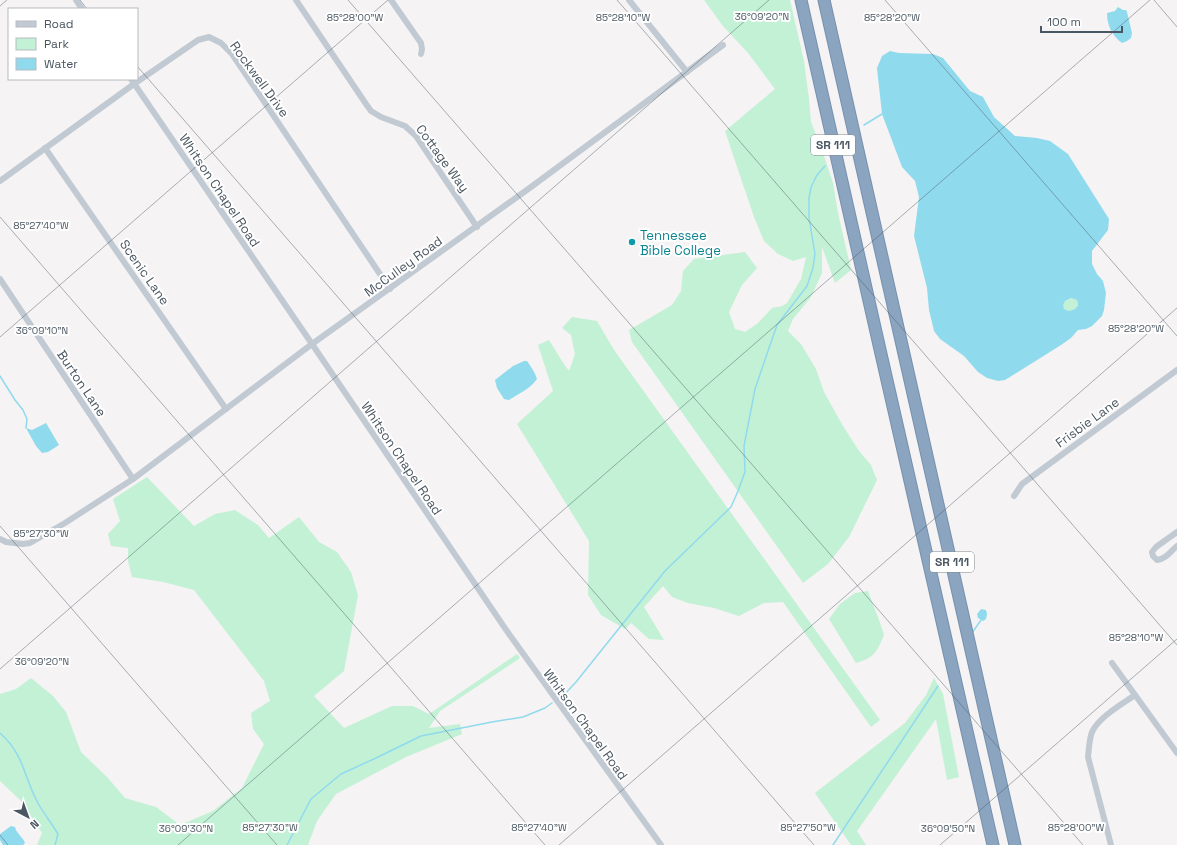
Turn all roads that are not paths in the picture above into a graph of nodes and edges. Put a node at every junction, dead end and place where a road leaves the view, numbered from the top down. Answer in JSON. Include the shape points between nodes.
{"nodes":[{"id":1,"x":296,"y":0,"type":"edge"},
{"id":2,"x":391,"y":0,"type":"edge"},
{"id":3,"x":629,"y":0,"type":"edge"},
{"id":4,"x":801,"y":0,"type":"edge"},
{"id":5,"x":824,"y":0,"type":"edge"},
{"id":6,"x":723,"y":45,"type":"dead end"},
{"id":7,"x":421,"y":54,"type":"dead end"},
{"id":8,"x":687,"y":72,"type":"junction"},
{"id":9,"x":138,"y":78,"type":"edge"},
{"id":10,"x":133,"y":81,"type":"edge"},
{"id":11,"x":45,"y":148,"type":"junction"},
{"id":12,"x":0,"y":181,"type":"edge"},
{"id":13,"x":477,"y":227,"type":"junction"},
{"id":14,"x":0,"y":279,"type":"edge"},
{"id":15,"x":390,"y":289,"type":"junction"},
{"id":16,"x":312,"y":344,"type":"junction"},
{"id":17,"x":1177,"y":370,"type":"edge"},
{"id":18,"x":226,"y":409,"type":"junction"},
{"id":19,"x":133,"y":479,"type":"junction"},
{"id":20,"x":1014,"y":496,"type":"dead end"},
{"id":21,"x":1177,"y":532,"type":"edge"},
{"id":22,"x":0,"y":539,"type":"edge"},
{"id":23,"x":1177,"y":546,"type":"edge"},
{"id":24,"x":1112,"y":663,"type":"dead end"},
{"id":25,"x":1135,"y":695,"type":"junction"},
{"id":26,"x":1177,"y":753,"type":"edge"},
{"id":27,"x":661,"y":845,"type":"edge"},
{"id":28,"x":992,"y":845,"type":"edge"},
{"id":29,"x":1015,"y":845,"type":"edge"},
{"id":30,"x":1111,"y":845,"type":"edge"}],
"edges":[{"from":1,"to":13,"type":"street","name":"Cottage Way","via":[[371,111],[406,126],[416,136]]},
{"from":2,"to":7,"type":"street","via":[[421,43]]},
{"from":3,"to":8,"type":"street"},
{"from":4,"to":28,"type":"highway","number":"SR 111"},
{"from":5,"to":29,"type":"highway","number":"SR 111"},
{"from":6,"to":8,"type":"street","name":"McCulley Road"},
{"from":8,"to":13,"type":"street","name":"McCulley Road"},
{"from":9,"to":15,"type":"street","name":"Rockwell Drive","via":[[198,40],[209,37],[221,43],[232,54]]},
{"from":10,"to":11,"type":"street","name":"Rockwell Drive"},
{"from":10,"to":16,"type":"street","name":"Whitson Chapel Road"},
{"from":11,"to":12,"type":"street","name":"Rockwell Drive"},
{"from":11,"to":18,"type":"street","name":"Scenic Lane"},
{"from":13,"to":15,"type":"street","name":"McCulley Road"},
{"from":14,"to":19,"type":"street","name":"Burton Lane"},
{"from":15,"to":16,"type":"street","name":"McCulley Road"},
{"from":16,"to":18,"type":"street","name":"McCulley Road"},
{"from":16,"to":27,"type":"street","name":"Whitson Chapel Road","via":[[508,633]]},
{"from":17,"to":20,"type":"street","name":"Frisbie Lane","via":[[1022,484]]},
{"from":18,"to":19,"type":"street","name":"McCulley Road"},
{"from":19,"to":22,"type":"street","name":"McCulley Road","via":[[65,524],[30,543],[6,542]]},
{"from":21,"to":23,"type":"street","via":[[1156,547],[1152,552],[1153,556],[1157,560],[1162,559]]},
{"from":24,"to":25,"type":"street"},
{"from":25,"to":26,"type":"street"},
{"from":25,"to":30,"type":"street","via":[[1098,723],[1092,732],[1089,745],[1088,757]]}]}
